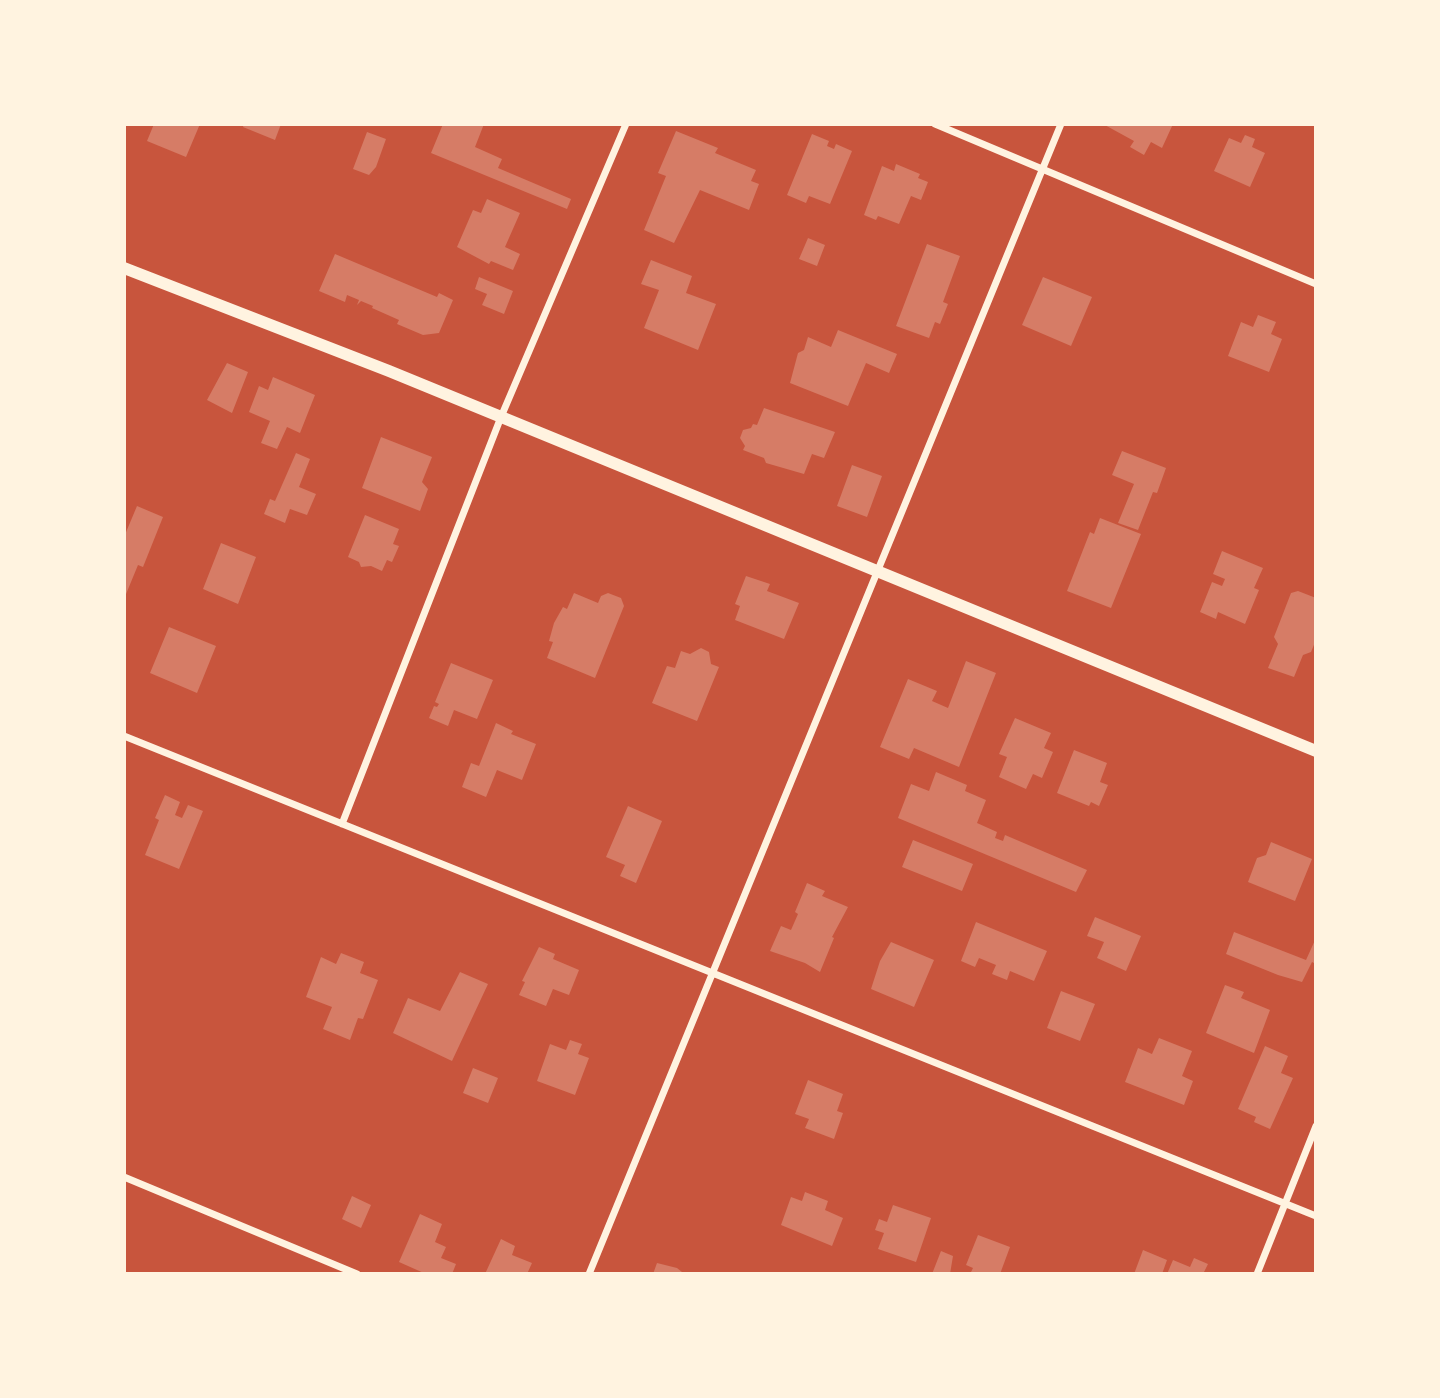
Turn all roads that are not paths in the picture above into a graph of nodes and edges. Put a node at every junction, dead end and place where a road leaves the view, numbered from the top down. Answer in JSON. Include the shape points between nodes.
{"nodes":[{"id":1,"x":626,"y":124,"type":"edge"},
{"id":2,"x":935,"y":124,"type":"edge"},
{"id":3,"x":1061,"y":124,"type":"edge"},
{"id":4,"x":1043,"y":168,"type":"junction"},
{"id":5,"x":124,"y":268,"type":"edge"},
{"id":6,"x":1316,"y":284,"type":"edge"},
{"id":7,"x":501,"y":417,"type":"junction"},
{"id":8,"x":875,"y":571,"type":"junction"},
{"id":9,"x":124,"y":736,"type":"edge"},
{"id":10,"x":1316,"y":751,"type":"edge"},
{"id":11,"x":342,"y":824,"type":"junction"},
{"id":12,"x":711,"y":971,"type":"junction"},
{"id":13,"x":1316,"y":1126,"type":"edge"},
{"id":14,"x":124,"y":1177,"type":"edge"},
{"id":15,"x":1285,"y":1203,"type":"junction"},
{"id":16,"x":1316,"y":1216,"type":"edge"},
{"id":17,"x":357,"y":1274,"type":"edge"},
{"id":18,"x":589,"y":1274,"type":"edge"},
{"id":19,"x":1257,"y":1274,"type":"edge"}],
"edges":[{"from":1,"to":7,"type":"street"},
{"from":2,"to":4,"type":"street"},
{"from":3,"to":4,"type":"street"},
{"from":4,"to":6,"type":"street"},
{"from":4,"to":8,"type":"street"},
{"from":5,"to":7,"type":"street"},
{"from":7,"to":8,"type":"street"},
{"from":7,"to":11,"type":"street"},
{"from":8,"to":10,"type":"street"},
{"from":8,"to":12,"type":"street"},
{"from":9,"to":11,"type":"street"},
{"from":11,"to":12,"type":"street"},
{"from":12,"to":15,"type":"street"},
{"from":12,"to":18,"type":"street"},
{"from":13,"to":15,"type":"street"},
{"from":14,"to":17,"type":"street"},
{"from":15,"to":16,"type":"street"},
{"from":15,"to":19,"type":"street"}]}
